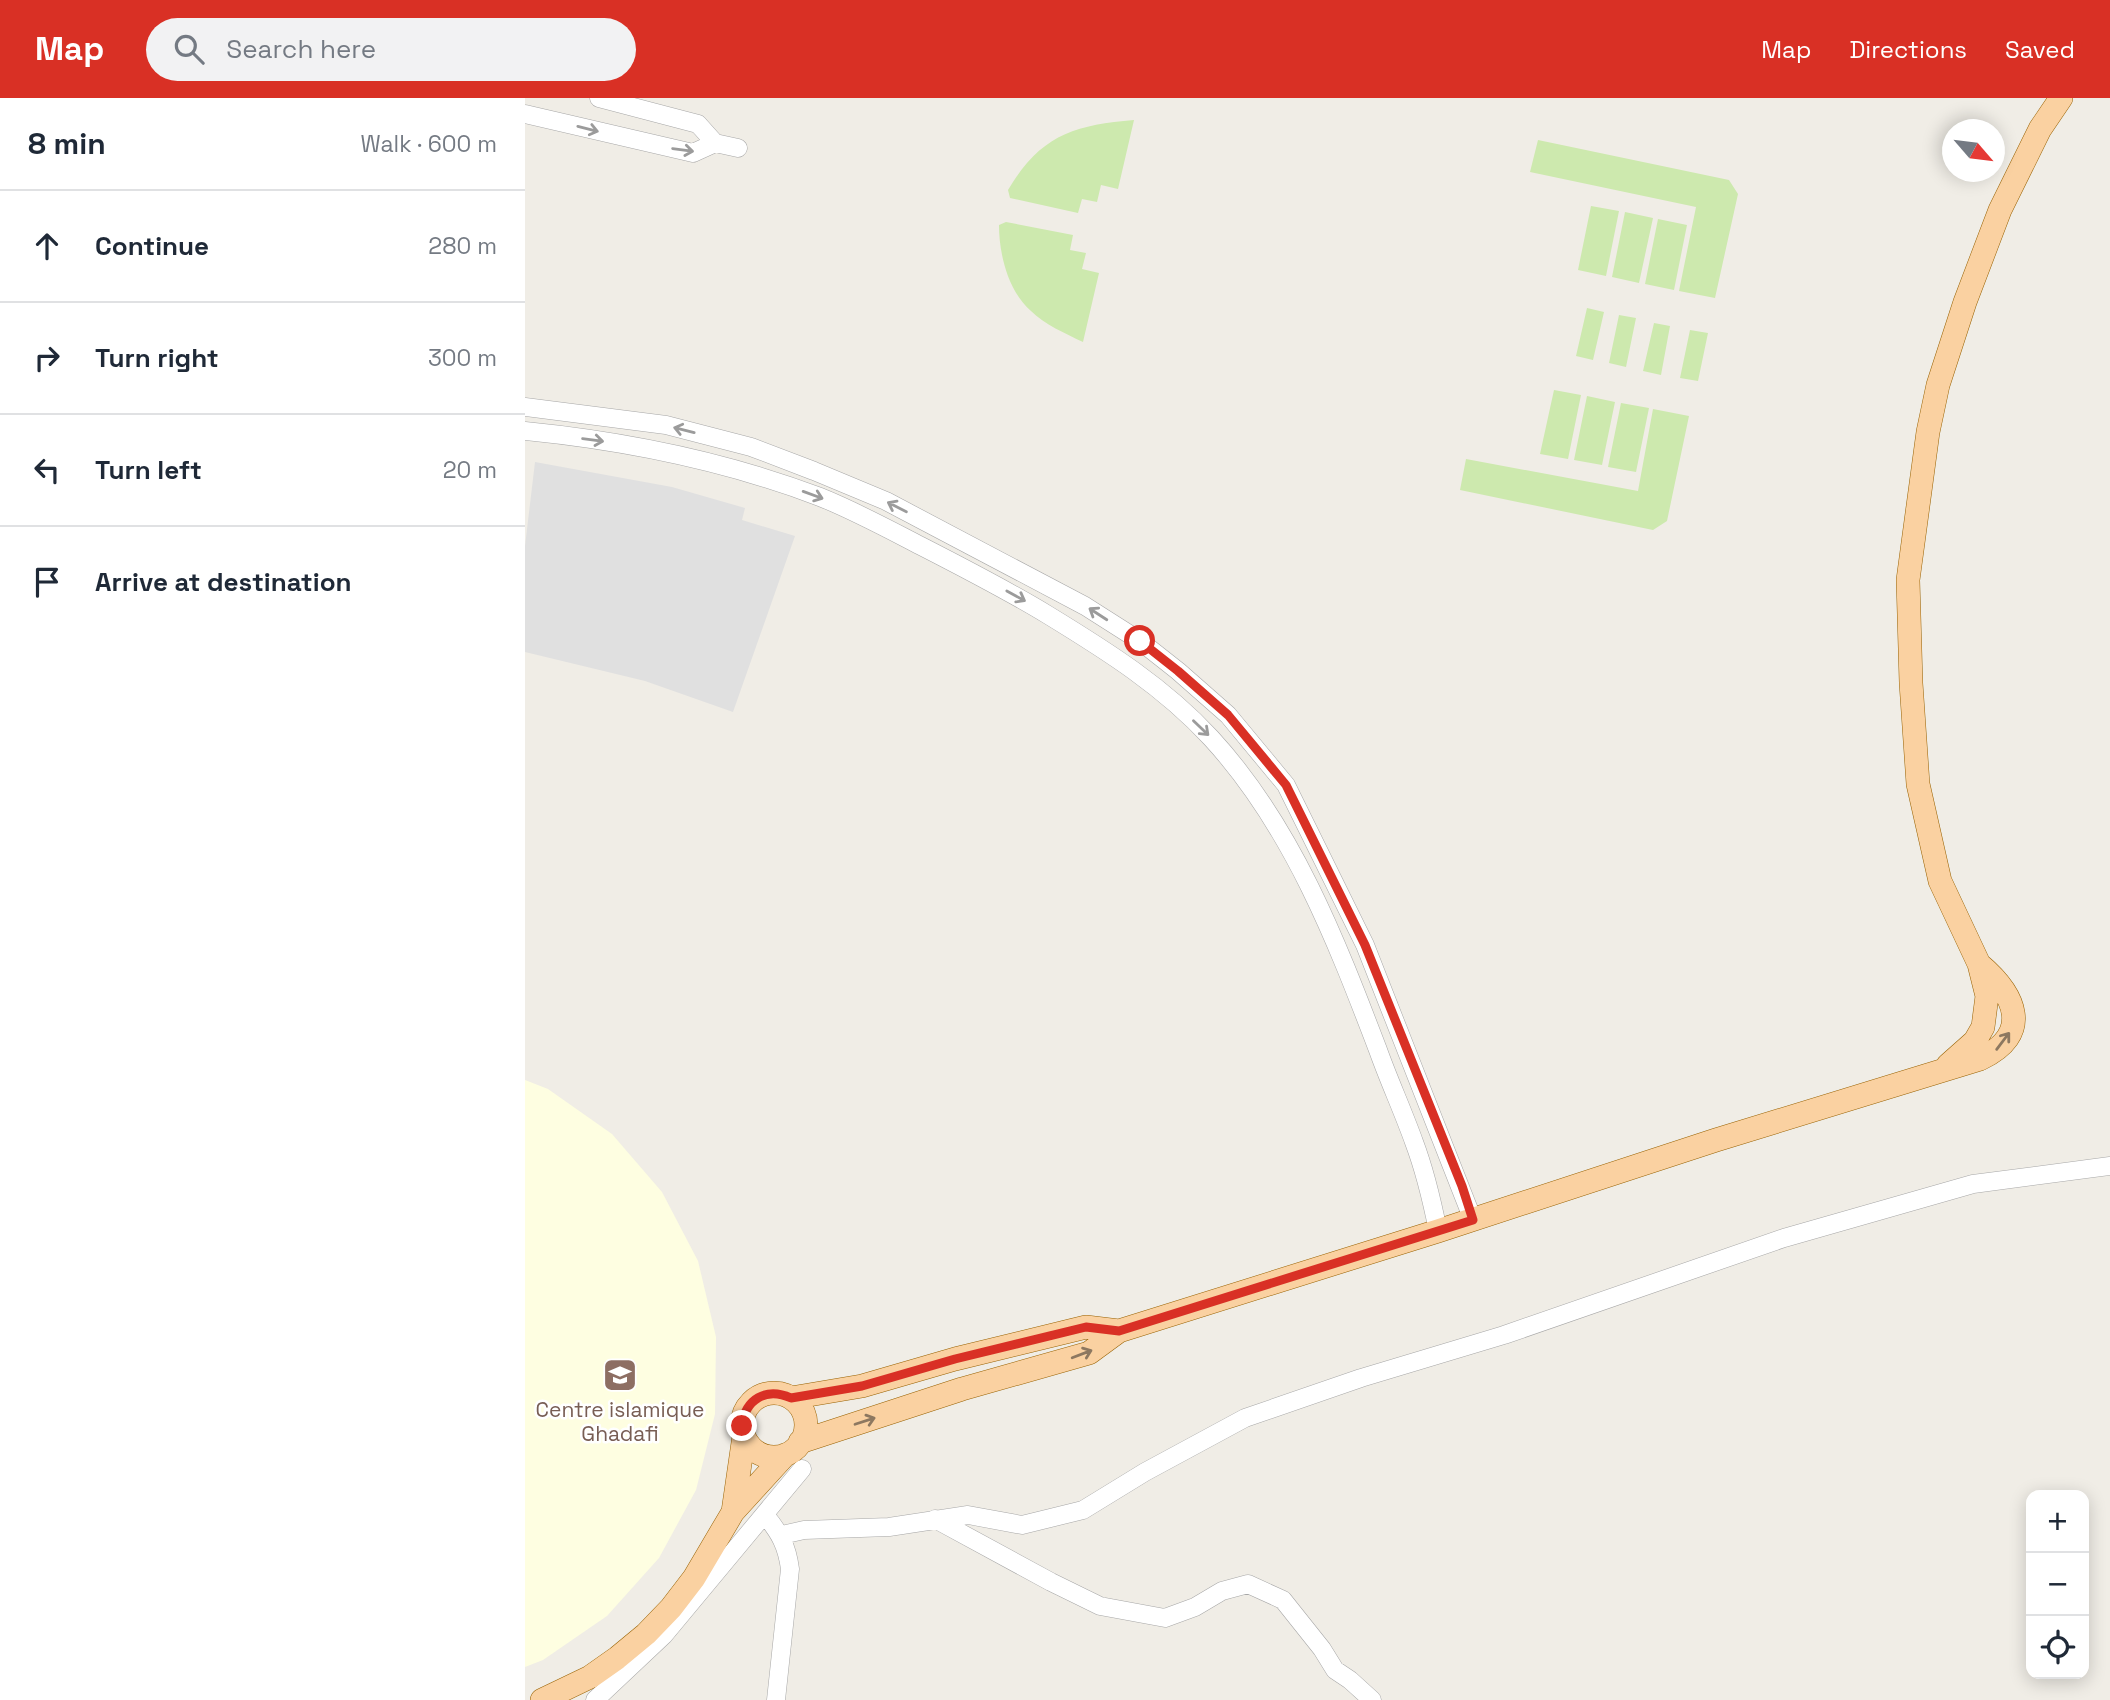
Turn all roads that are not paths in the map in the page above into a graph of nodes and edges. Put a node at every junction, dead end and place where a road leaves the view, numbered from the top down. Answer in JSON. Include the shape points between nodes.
{"nodes":[{"id":1,"x":599,"y":98,"type":"edge"},
{"id":2,"x":2061,"y":98,"type":"edge"},
{"id":3,"x":525,"y":114,"type":"edge"},
{"id":4,"x":715,"y":143,"type":"junction"},
{"id":5,"x":738,"y":148,"type":"dead end"},
{"id":6,"x":525,"y":407,"type":"edge"},
{"id":7,"x":525,"y":431,"type":"edge"},
{"id":8,"x":2110,"y":1166,"type":"edge"},
{"id":9,"x":1473,"y":1220,"type":"junction"},
{"id":10,"x":1438,"y":1231,"type":"junction"},
{"id":11,"x":1119,"y":1331,"type":"junction"},
{"id":12,"x":791,"y":1398,"type":"junction"},
{"id":13,"x":744,"y":1436,"type":"junction"},
{"id":14,"x":796,"y":1455,"type":"junction"},
{"id":15,"x":733,"y":1512,"type":"junction"},
{"id":16,"x":765,"y":1515,"type":"junction"},
{"id":17,"x":935,"y":1519,"type":"junction"},
{"id":18,"x":782,"y":1535,"type":"junction"},
{"id":19,"x":542,"y":1700,"type":"edge"},
{"id":20,"x":595,"y":1700,"type":"edge"},
{"id":21,"x":776,"y":1700,"type":"edge"},
{"id":22,"x":1372,"y":1700,"type":"edge"}],
"edges":[{"from":1,"to":4,"type":"street","via":[[698,124]]},
{"from":2,"to":9,"type":"main road","via":[[2040,129],[2000,210],[1938,385],[1908,580],[1918,784],[1940,881],[1979,964],[1999,980],[2009,996],[2014,1013],[2011,1031],[1994,1053],[1980,1059]]},
{"from":3,"to":4,"type":"street","one_way":true,"via":[[693,153]]},
{"from":4,"to":5,"type":"street"},
{"from":9,"to":6,"type":"street","one_way":true,"via":[[1365,945],[1286,785],[1228,715],[1178,671],[1085,606],[886,501],[814,471],[751,447],[666,425]]},
{"from":7,"to":10,"type":"street","one_way":true,"via":[[638,445],[822,498],[1019,597],[1161,690],[1211,738],[1248,784],[1300,867],[1342,957],[1415,1143]]},
{"from":8,"to":17,"type":"street","via":[[1973,1184],[1784,1238],[1504,1335],[1361,1378],[1245,1418],[1083,1510],[1022,1525],[968,1515]]},
{"from":9,"to":10,"type":"main road"},
{"from":10,"to":11,"type":"main road"},
{"from":11,"to":12,"type":"main road","via":[[1086,1327],[862,1386]]},
{"from":14,"to":11,"type":"main road","one_way":true,"via":[[962,1389],[1089,1353]]},
{"from":12,"to":13,"type":"main road","via":[[772,1393],[754,1400],[743,1416]]},
{"from":12,"to":14,"type":"main road","via":[[799,1405],[805,1423]]},
{"from":13,"to":14,"type":"main road","via":[[756,1451],[775,1457]]},
{"from":13,"to":15,"type":"main road"},
{"from":14,"to":15,"type":"main road"},
{"from":14,"to":16,"type":"street"},
{"from":15,"to":19,"type":"main road","via":[[694,1578],[646,1633],[590,1677]]},
{"from":16,"to":18,"type":"street"},
{"from":16,"to":20,"type":"street","via":[[664,1635]]},
{"from":17,"to":18,"type":"street"},
{"from":17,"to":22,"type":"street","via":[[1100,1606],[1165,1618],[1248,1584],[1283,1600],[1335,1670]]},
{"from":18,"to":21,"type":"street","via":[[790,1569]]}]}
